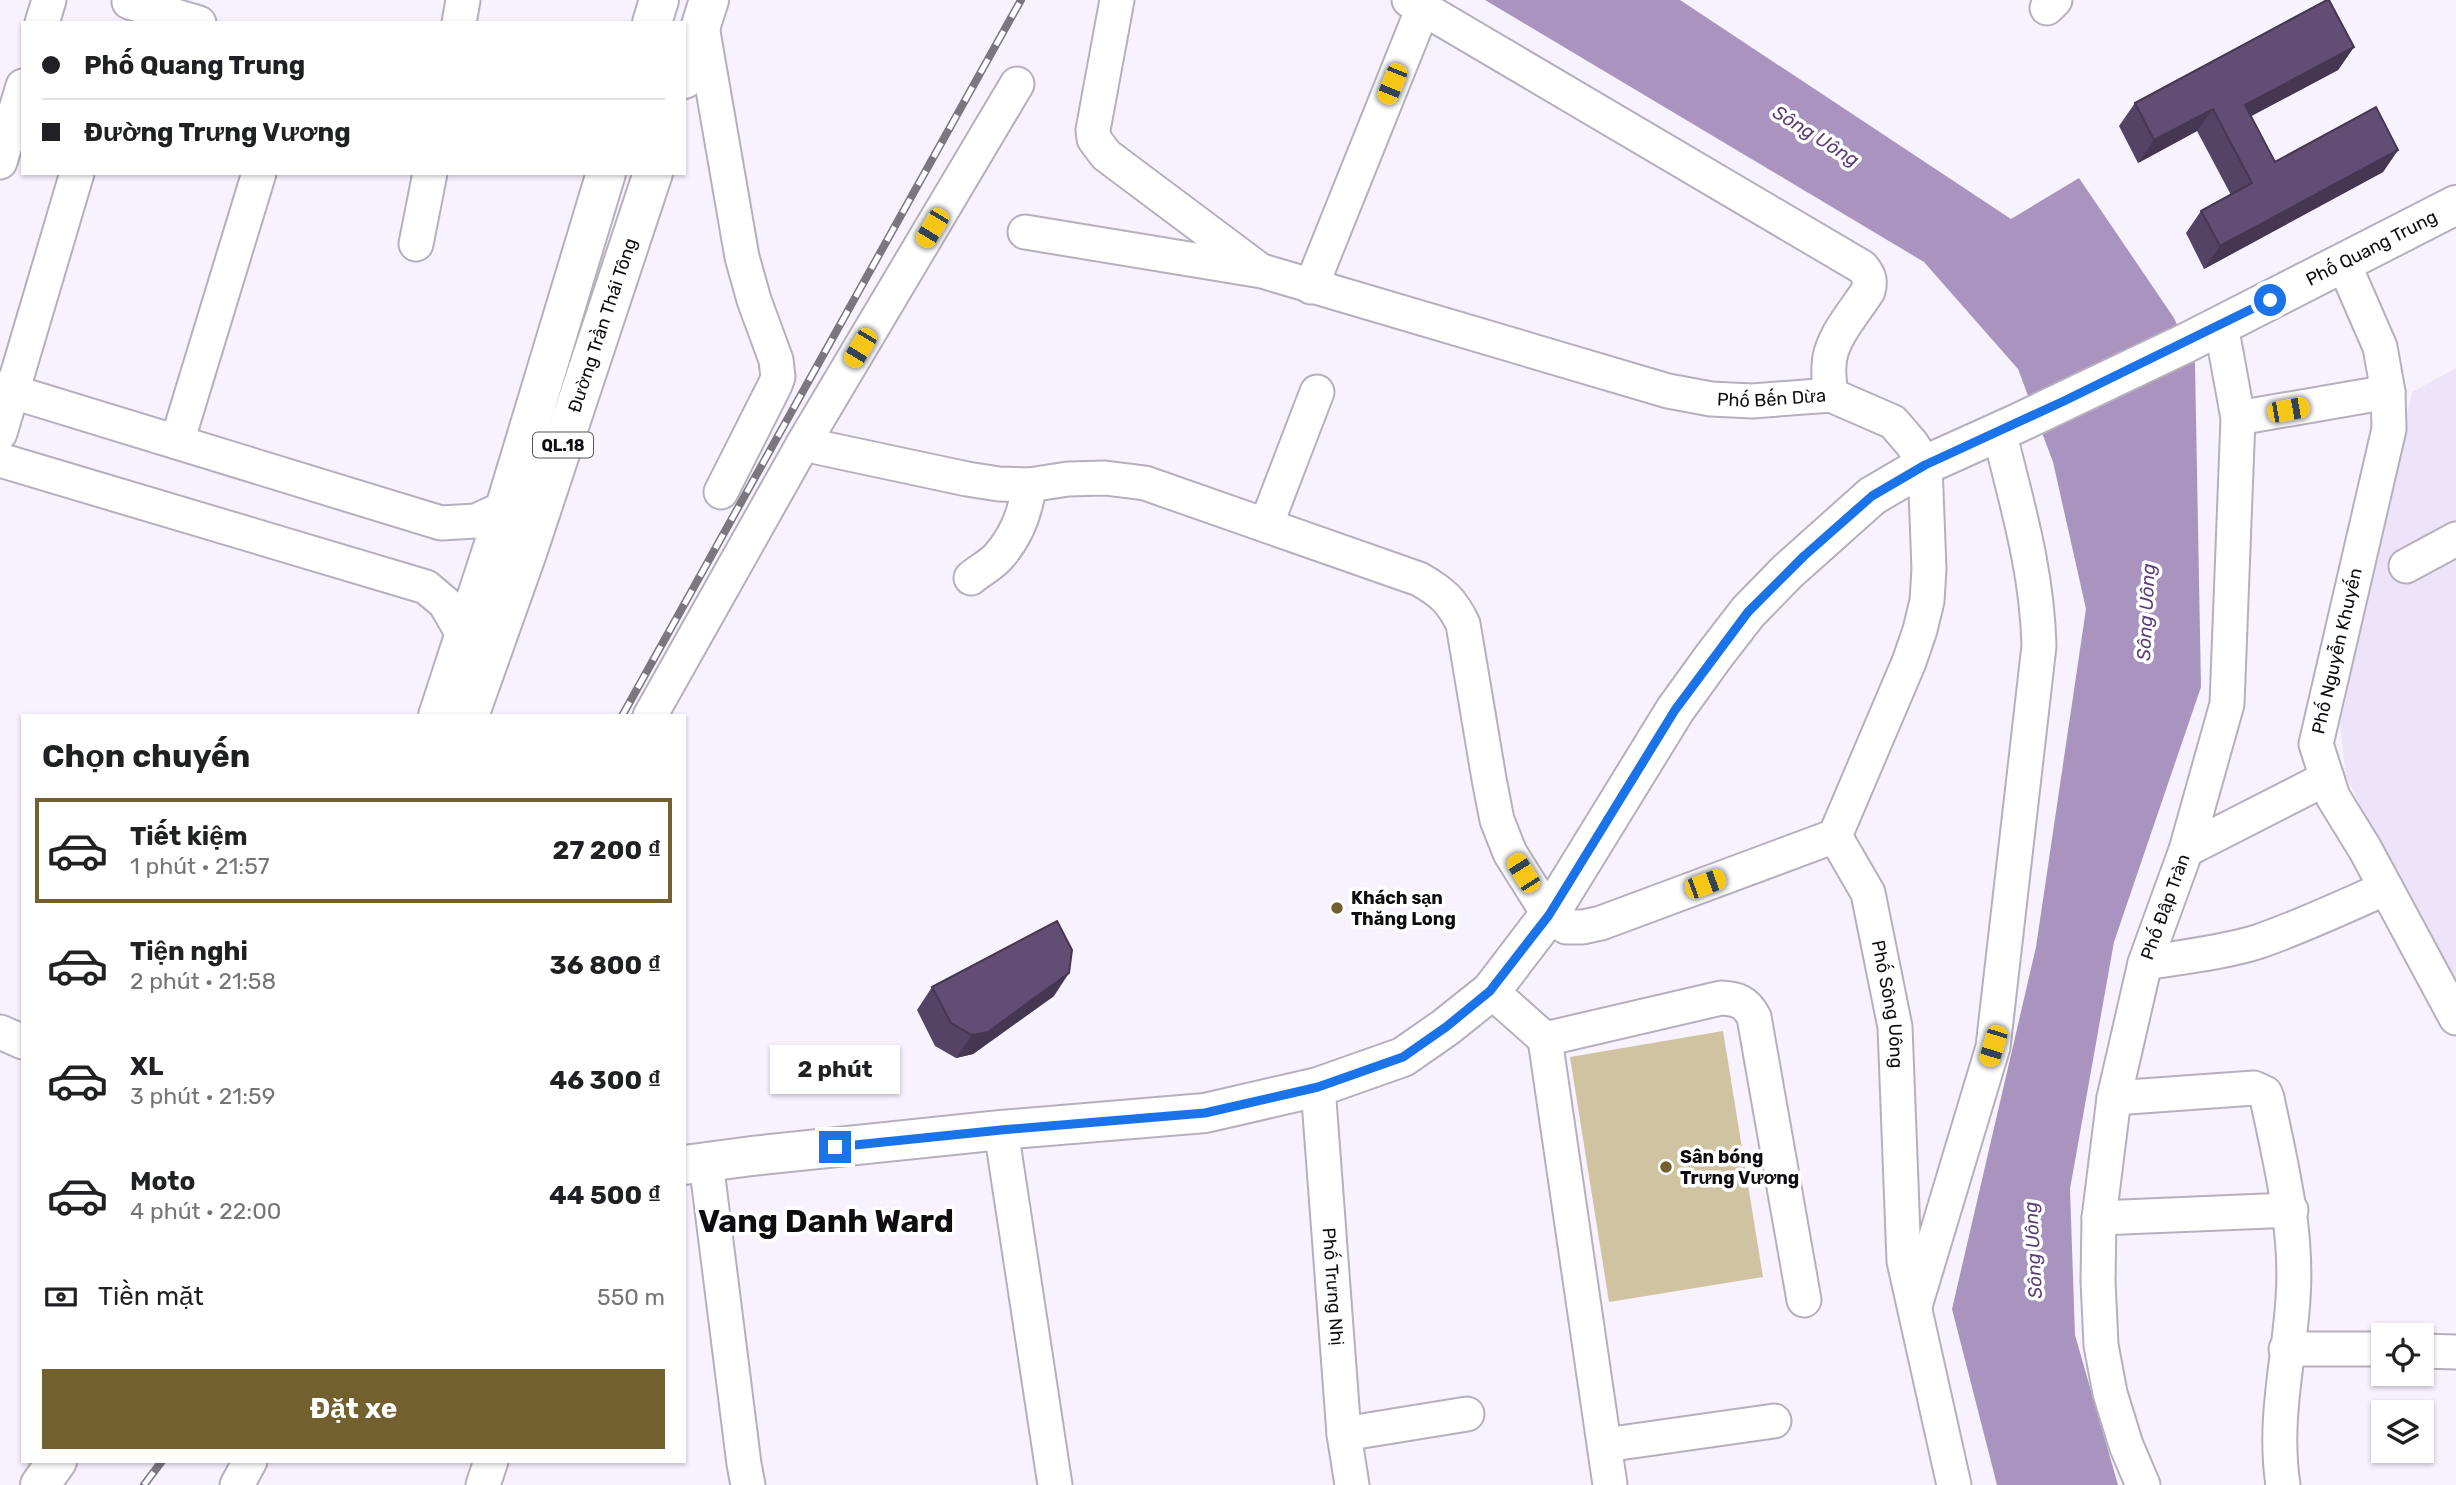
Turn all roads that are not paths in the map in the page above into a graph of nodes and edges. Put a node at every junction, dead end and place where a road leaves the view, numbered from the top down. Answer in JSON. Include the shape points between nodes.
{"nodes":[{"id":1,"x":48,"y":0,"type":"edge"},
{"id":2,"x":463,"y":0,"type":"edge"},
{"id":3,"x":659,"y":0,"type":"edge"},
{"id":4,"x":1117,"y":0,"type":"edge"},
{"id":5,"x":1416,"y":4,"type":"edge"},
{"id":6,"x":127,"y":8,"type":"edge"},
{"id":7,"x":705,"y":13,"type":"edge"},
{"id":8,"x":43,"y":21,"type":"edge"},
{"id":9,"x":190,"y":21,"type":"edge"},
{"id":10,"x":458,"y":21,"type":"edge"},
{"id":11,"x":653,"y":21,"type":"edge"},
{"id":12,"x":686,"y":73,"type":"edge"},
{"id":13,"x":1017,"y":83,"type":"dead end"},
{"id":14,"x":21,"y":93,"type":"edge"},
{"id":15,"x":0,"y":162,"type":"edge"},
{"id":16,"x":77,"y":175,"type":"edge"},
{"id":17,"x":258,"y":175,"type":"edge"},
{"id":18,"x":430,"y":175,"type":"edge"},
{"id":19,"x":605,"y":175,"type":"edge"},
{"id":20,"x":652,"y":175,"type":"edge"},
{"id":21,"x":2453,"y":203,"type":"edge"},
{"id":22,"x":1025,"y":232,"type":"dead end"},
{"id":23,"x":416,"y":244,"type":"dead end"},
{"id":24,"x":2343,"y":262,"type":"junction"},
{"id":25,"x":1262,"y":271,"type":"junction"},
{"id":26,"x":1311,"y":287,"type":"junction"},
{"id":27,"x":2221,"y":325,"type":"junction"},
{"id":28,"x":6,"y":390,"type":"edge"},
{"id":29,"x":1317,"y":392,"type":"dead end"},
{"id":30,"x":2388,"y":392,"type":"junction"},
{"id":31,"x":1831,"y":395,"type":"junction"},
{"id":32,"x":2238,"y":418,"type":"junction"},
{"id":33,"x":2008,"y":428,"type":"junction"},
{"id":34,"x":0,"y":433,"type":"edge"},
{"id":35,"x":177,"y":442,"type":"junction"},
{"id":36,"x":803,"y":444,"type":"junction"},
{"id":37,"x":0,"y":460,"type":"edge"},
{"id":38,"x":1925,"y":465,"type":"junction"},
{"id":39,"x":1029,"y":485,"type":"junction"},
{"id":40,"x":721,"y":492,"type":"dead end"},
{"id":41,"x":506,"y":507,"type":"junction"},
{"id":42,"x":1266,"y":525,"type":"junction"},
{"id":43,"x":2456,"y":539,"type":"edge"},
{"id":44,"x":2406,"y":566,"type":"dead end"},
{"id":45,"x":971,"y":578,"type":"dead end"},
{"id":46,"x":464,"y":636,"type":"junction"},
{"id":47,"x":439,"y":714,"type":"edge"},
{"id":48,"x":470,"y":714,"type":"edge"},
{"id":49,"x":651,"y":714,"type":"edge"},
{"id":50,"x":2327,"y":778,"type":"junction"},
{"id":51,"x":1835,"y":836,"type":"junction"},
{"id":52,"x":2186,"y":850,"type":"junction"},
{"id":53,"x":2386,"y":888,"type":"junction"},
{"id":54,"x":1549,"y":915,"type":"junction"},
{"id":55,"x":2145,"y":963,"type":"junction"},
{"id":56,"x":1490,"y":991,"type":"junction"},
{"id":57,"x":2456,"y":1018,"type":"edge"},
{"id":58,"x":0,"y":1032,"type":"edge"},
{"id":59,"x":1545,"y":1040,"type":"junction"},
{"id":60,"x":21,"y":1041,"type":"edge"},
{"id":61,"x":1318,"y":1087,"type":"junction"},
{"id":62,"x":2114,"y":1098,"type":"junction"},
{"id":63,"x":1001,"y":1130,"type":"junction"},
{"id":64,"x":695,"y":1164,"type":"edge"},
{"id":65,"x":2291,"y":1210,"type":"junction"},
{"id":66,"x":2099,"y":1218,"type":"junction"},
{"id":67,"x":1804,"y":1300,"type":"dead end"},
{"id":68,"x":1914,"y":1307,"type":"junction"},
{"id":69,"x":2286,"y":1349,"type":"junction"},
{"id":70,"x":2371,"y":1349,"type":"edge"},
{"id":71,"x":2434,"y":1351,"type":"edge"},
{"id":72,"x":2456,"y":1352,"type":"edge"},
{"id":73,"x":1467,"y":1414,"type":"dead end"},
{"id":74,"x":1774,"y":1421,"type":"dead end"},
{"id":75,"x":1345,"y":1434,"type":"junction"},
{"id":76,"x":1605,"y":1444,"type":"junction"},
{"id":77,"x":56,"y":1463,"type":"edge"},
{"id":78,"x":249,"y":1463,"type":"edge"},
{"id":79,"x":490,"y":1463,"type":"edge"},
{"id":80,"x":40,"y":1485,"type":"edge"},
{"id":81,"x":237,"y":1485,"type":"edge"},
{"id":82,"x":483,"y":1485,"type":"edge"},
{"id":83,"x":748,"y":1485,"type":"edge"},
{"id":84,"x":1055,"y":1485,"type":"edge"},
{"id":85,"x":1352,"y":1485,"type":"edge"},
{"id":86,"x":1610,"y":1485,"type":"edge"},
{"id":87,"x":1954,"y":1485,"type":"edge"},
{"id":88,"x":2143,"y":1485,"type":"edge"},
{"id":89,"x":2283,"y":1485,"type":"edge"}],
"edges":[{"from":1,"to":8,"type":"street"},
{"from":2,"to":10,"type":"street"},
{"from":3,"to":11,"type":"main road"},
{"from":4,"to":25,"type":"street","via":[[1094,139],[1106,155]]},
{"from":5,"to":26,"type":"street"},
{"from":5,"to":31,"type":"street","via":[[1862,267],[1868,273],[1868,291],[1831,354]]},
{"from":6,"to":9,"type":"street"},
{"from":7,"to":12,"type":"main road"},
{"from":7,"to":40,"type":"street","via":[[742,257],[778,369],[775,385]]},
{"from":13,"to":36,"type":"street"},
{"from":14,"to":15,"type":"street"},
{"from":16,"to":28,"type":"street"},
{"from":17,"to":35,"type":"street"},
{"from":18,"to":23,"type":"street"},
{"from":19,"to":41,"type":"main road","number":"QL.18"},
{"from":20,"to":48,"type":"main road","name":"Đường Trần Thái Tông","number":"QL.18"},
{"from":21,"to":24,"type":"main road","name":"Phố Quang Trung"},
{"from":22,"to":25,"type":"street"},
{"from":24,"to":27,"type":"main road","name":"Phố Quang Trung"},
{"from":24,"to":30,"type":"street","name":"Phố Nguyễn Khuyến","via":[[2380,347]]},
{"from":25,"to":26,"type":"street","name":"Phố Bến Dừa"},
{"from":26,"to":31,"type":"street","name":"Phố Bến Dừa","via":[[1668,391],[1752,401]]},
{"from":27,"to":32,"type":"street","name":"Phố Đập Tràn"},
{"from":27,"to":33,"type":"main road","name":"Phố Quang Trung"},
{"from":28,"to":34,"type":"street"},
{"from":28,"to":35,"type":"street"},
{"from":29,"to":42,"type":"street"},
{"from":30,"to":32,"type":"street"},
{"from":30,"to":50,"type":"street","name":"Phố Nguyễn Khuyến","via":[[2389,429],[2316,744]]},
{"from":31,"to":38,"type":"street","name":"Phố Bến Dừa","via":[[1893,422]]},
{"from":32,"to":52,"type":"street","name":"Phố Đập Tràn","via":[[2227,704]]},
{"from":33,"to":38,"type":"main road","name":"Phố Quang Trung"},
{"from":33,"to":68,"type":"street","via":[[2038,603],[2039,646],[1993,1046]]},
{"from":35,"to":41,"type":"street","via":[[441,523],[476,521]]},
{"from":36,"to":39,"type":"street","via":[[967,479]]},
{"from":36,"to":49,"type":"street"},
{"from":37,"to":46,"type":"street","via":[[426,587],[445,603]]},
{"from":38,"to":51,"type":"street","via":[[1929,569],[1920,630]]},
{"from":38,"to":54,"type":"main road","name":"Phố Quang Trung","via":[[1872,496],[1748,612],[1675,710]]},
{"from":39,"to":42,"type":"street","via":[[1068,479],[1145,483]]},
{"from":39,"to":45,"type":"street","via":[[1016,530],[998,558]]},
{"from":41,"to":46,"type":"main road","number":"QL.18"},
{"from":42,"to":54,"type":"street","via":[[1419,579],[1453,604],[1463,624],[1497,820],[1510,853]]},
{"from":43,"to":44,"type":"street"},
{"from":46,"to":47,"type":"main road","number":"QL.18"},
{"from":50,"to":52,"type":"street"},
{"from":50,"to":53,"type":"street","name":"Phố Nguyễn Khuyến","via":[[2333,797]]},
{"from":51,"to":54,"type":"street","via":[[1601,923],[1566,927]]},
{"from":51,"to":68,"type":"street","name":"Phố Sông Uông","via":[[1868,893],[1895,1027],[1904,1261]]},
{"from":52,"to":55,"type":"street","name":"Phố Đập Tràn"},
{"from":53,"to":55,"type":"street","via":[[2255,942]]},
{"from":53,"to":57,"type":"street","name":"Phố Nguyễn Khuyến"},
{"from":54,"to":56,"type":"main road","name":"Phố Quang Trung"},
{"from":55,"to":62,"type":"street","name":"Phố Đập Tràn"},
{"from":56,"to":59,"type":"street"},
{"from":56,"to":61,"type":"main road","name":"Phố Quang Trung","via":[[1403,1057]]},
{"from":58,"to":60,"type":"street"},
{"from":59,"to":67,"type":"street","via":[[1721,998],[1748,1006],[1754,1017]]},
{"from":59,"to":76,"type":"street"},
{"from":61,"to":63,"type":"main road","name":"Phố Quang Trung","via":[[1205,1113]]},
{"from":61,"to":75,"type":"street","name":"Phố Trưng Nhị"},
{"from":62,"to":65,"type":"street","via":[[2260,1090],[2267,1098]]},
{"from":62,"to":66,"type":"street","name":"Phố Đập Tràn"},
{"from":63,"to":64,"type":"main road","name":"Phố Quang Trung"},
{"from":63,"to":84,"type":"street"},
{"from":64,"to":83,"type":"street"},
{"from":65,"to":66,"type":"street"},
{"from":65,"to":69,"type":"street","via":[[2293,1299]]},
{"from":66,"to":88,"type":"street","name":"Phố Đập Tràn","via":[[2101,1345],[2110,1393]]},
{"from":68,"to":87,"type":"street","name":"Phố Sông Uông"},
{"from":69,"to":70,"type":"street"},
{"from":69,"to":89,"type":"street","via":[[2279,1404]]},
{"from":71,"to":72,"type":"street"},
{"from":73,"to":75,"type":"street"},
{"from":74,"to":76,"type":"street"},
{"from":75,"to":85,"type":"street","name":"Phố Trưng Nhị"},
{"from":76,"to":86,"type":"street"},
{"from":77,"to":80,"type":"main road"},
{"from":78,"to":81,"type":"street"},
{"from":79,"to":82,"type":"street"}]}
